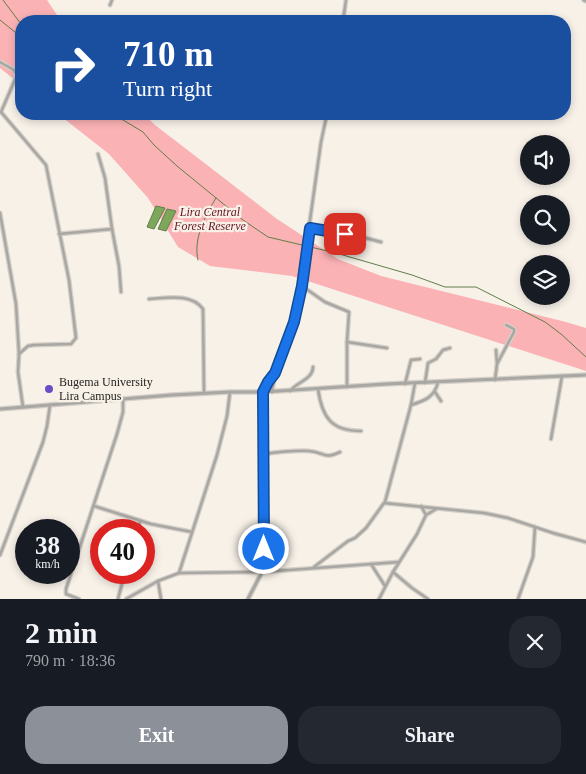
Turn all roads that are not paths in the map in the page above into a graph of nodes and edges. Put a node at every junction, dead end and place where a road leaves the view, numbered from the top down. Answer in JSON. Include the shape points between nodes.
{"nodes":[{"id":1,"x":112,"y":0,"type":"edge"},
{"id":2,"x":346,"y":0,"type":"edge"},
{"id":3,"x":110,"y":5,"type":"dead end"},
{"id":4,"x":343,"y":15,"type":"edge"},
{"id":5,"x":0,"y":62,"type":"edge"},
{"id":6,"x":15,"y":72,"type":"edge"},
{"id":7,"x":15,"y":80,"type":"edge"},
{"id":8,"x":1,"y":112,"type":"edge"},
{"id":9,"x":326,"y":120,"type":"edge"},
{"id":10,"x":98,"y":154,"type":"dead end"},
{"id":11,"x":0,"y":214,"type":"edge"},
{"id":12,"x":310,"y":228,"type":"junction"},
{"id":13,"x":112,"y":229,"type":"junction"},
{"id":14,"x":59,"y":234,"type":"junction"},
{"id":15,"x":381,"y":242,"type":"dead end"},
{"id":16,"x":302,"y":286,"type":"junction"},
{"id":17,"x":121,"y":292,"type":"dead end"},
{"id":18,"x":149,"y":299,"type":"dead end"},
{"id":19,"x":506,"y":325,"type":"dead end"},
{"id":20,"x":347,"y":342,"type":"junction"},
{"id":21,"x":386,"y":348,"type":"dead end"},
{"id":22,"x":450,"y":348,"type":"dead end"},
{"id":23,"x":496,"y":350,"type":"dead end"},
{"id":24,"x":19,"y":354,"type":"junction"},
{"id":25,"x":420,"y":359,"type":"dead end"},
{"id":26,"x":497,"y":364,"type":"junction"},
{"id":27,"x":313,"y":367,"type":"dead end"},
{"id":28,"x":275,"y":373,"type":"junction"},
{"id":29,"x":586,"y":375,"type":"edge"},
{"id":30,"x":562,"y":376,"type":"junction"},
{"id":31,"x":495,"y":380,"type":"junction"},
{"id":32,"x":438,"y":382,"type":"junction"},
{"id":33,"x":415,"y":383,"type":"junction"},
{"id":34,"x":425,"y":383,"type":"junction"},
{"id":35,"x":404,"y":384,"type":"junction"},
{"id":36,"x":347,"y":387,"type":"junction"},
{"id":37,"x":318,"y":389,"type":"junction"},
{"id":38,"x":290,"y":391,"type":"junction"},
{"id":39,"x":230,"y":392,"type":"junction"},
{"id":40,"x":263,"y":392,"type":"junction"},
{"id":41,"x":272,"y":392,"type":"junction"},
{"id":42,"x":435,"y":392,"type":"junction"},
{"id":43,"x":204,"y":393,"type":"junction"},
{"id":44,"x":123,"y":399,"type":"junction"},
{"id":45,"x":441,"y":401,"type":"dead end"},
{"id":46,"x":50,"y":405,"type":"junction"},
{"id":47,"x":411,"y":406,"type":"junction"},
{"id":48,"x":23,"y":407,"type":"junction"},
{"id":49,"x":0,"y":409,"type":"edge"},
{"id":50,"x":361,"y":431,"type":"dead end"},
{"id":51,"x":552,"y":439,"type":"dead end"},
{"id":52,"x":340,"y":452,"type":"dead end"},
{"id":53,"x":264,"y":454,"type":"junction"},
{"id":54,"x":384,"y":503,"type":"junction"},
{"id":55,"x":94,"y":506,"type":"junction"},
{"id":56,"x":422,"y":506,"type":"junction"},
{"id":57,"x":442,"y":509,"type":"junction"},
{"id":58,"x":426,"y":515,"type":"junction"},
{"id":59,"x":134,"y":519,"type":"edge"},
{"id":60,"x":155,"y":524,"type":"edge"},
{"id":61,"x":535,"y":527,"type":"junction"},
{"id":62,"x":192,"y":532,"type":"junction"},
{"id":63,"x":586,"y":542,"type":"edge"},
{"id":64,"x":0,"y":555,"type":"edge"},
{"id":65,"x":399,"y":562,"type":"junction"},
{"id":66,"x":371,"y":564,"type":"junction"},
{"id":67,"x":314,"y":567,"type":"junction"},
{"id":68,"x":262,"y":572,"type":"junction"},
{"id":69,"x":393,"y":572,"type":"junction"},
{"id":70,"x":179,"y":573,"type":"junction"},
{"id":71,"x":158,"y":581,"type":"junction"},
{"id":72,"x":122,"y":584,"type":"edge"},
{"id":73,"x":386,"y":586,"type":"junction"},
{"id":74,"x":79,"y":599,"type":"edge"},
{"id":75,"x":118,"y":599,"type":"edge"},
{"id":76,"x":126,"y":599,"type":"edge"},
{"id":77,"x":161,"y":599,"type":"edge"},
{"id":78,"x":248,"y":599,"type":"edge"},
{"id":79,"x":378,"y":599,"type":"edge"},
{"id":80,"x":428,"y":599,"type":"edge"},
{"id":81,"x":518,"y":599,"type":"edge"}],
"edges":[{"from":1,"to":3,"type":"street"},
{"from":2,"to":4,"type":"street"},
{"from":5,"to":6,"type":"street"},
{"from":7,"to":8,"type":"street"},
{"from":8,"to":14,"type":"street","via":[[46,165]]},
{"from":9,"to":12,"type":"street"},
{"from":10,"to":13,"type":"street"},
{"from":11,"to":24,"type":"street","via":[[16,304]]},
{"from":12,"to":15,"type":"street"},
{"from":12,"to":16,"type":"street"},
{"from":13,"to":14,"type":"street"},
{"from":13,"to":17,"type":"street"},
{"from":14,"to":24,"type":"street","via":[[76,338],[71,344],[28,346]]},
{"from":16,"to":20,"type":"street","via":[[328,304],[349,312]]},
{"from":16,"to":28,"type":"street","via":[[294,322]]},
{"from":18,"to":43,"type":"street","via":[[191,299],[203,309]]},
{"from":19,"to":26,"type":"street","via":[[514,332]]},
{"from":20,"to":21,"type":"street"},
{"from":20,"to":36,"type":"street"},
{"from":22,"to":34,"type":"street","via":[[428,364]]},
{"from":23,"to":26,"type":"street"},
{"from":24,"to":48,"type":"street"},
{"from":25,"to":35,"type":"street","via":[[411,360]]},
{"from":26,"to":31,"type":"street"},
{"from":27,"to":38,"type":"street","via":[[310,376]]},
{"from":28,"to":40,"type":"street"},
{"from":28,"to":41,"type":"street"},
{"from":29,"to":30,"type":"street"},
{"from":30,"to":31,"type":"street"},
{"from":30,"to":51,"type":"street"},
{"from":31,"to":32,"type":"street"},
{"from":32,"to":34,"type":"street"},
{"from":32,"to":42,"type":"street"},
{"from":33,"to":34,"type":"street"},
{"from":33,"to":35,"type":"street"},
{"from":33,"to":47,"type":"street"},
{"from":35,"to":36,"type":"street"},
{"from":36,"to":37,"type":"street"},
{"from":37,"to":38,"type":"street"},
{"from":37,"to":50,"type":"street","via":[[322,409],[330,421],[340,428]]},
{"from":38,"to":41,"type":"street"},
{"from":39,"to":40,"type":"street"},
{"from":39,"to":43,"type":"street"},
{"from":39,"to":62,"type":"street","via":[[221,439]]},
{"from":40,"to":41,"type":"street"},
{"from":40,"to":53,"type":"street"},
{"from":42,"to":45,"type":"street"},
{"from":42,"to":47,"type":"street","via":[[425,401]]},
{"from":43,"to":44,"type":"street"},
{"from":44,"to":46,"type":"street"},
{"from":44,"to":55,"type":"street","via":[[123,412]]},
{"from":46,"to":48,"type":"street"},
{"from":46,"to":64,"type":"street","via":[[48,426]]},
{"from":47,"to":54,"type":"street"},
{"from":48,"to":49,"type":"street"},
{"from":52,"to":53,"type":"street","via":[[329,456],[309,451]]},
{"from":53,"to":68,"type":"street"},
{"from":54,"to":56,"type":"street"},
{"from":54,"to":67,"type":"street","via":[[366,528]]},
{"from":55,"to":59,"type":"street"},
{"from":55,"to":74,"type":"street","via":[[66,589],[66,594]]},
{"from":56,"to":57,"type":"street"},
{"from":56,"to":58,"type":"street"},
{"from":57,"to":58,"type":"street","via":[[434,509]]},
{"from":57,"to":61,"type":"street","via":[[484,513]]},
{"from":58,"to":65,"type":"street"},
{"from":60,"to":62,"type":"street"},
{"from":61,"to":63,"type":"street"},
{"from":61,"to":81,"type":"street","via":[[533,557]]},
{"from":62,"to":70,"type":"street"},
{"from":65,"to":66,"type":"street"},
{"from":65,"to":69,"type":"street"},
{"from":66,"to":67,"type":"street"},
{"from":66,"to":73,"type":"street"},
{"from":67,"to":68,"type":"street"},
{"from":68,"to":70,"type":"street"},
{"from":68,"to":78,"type":"street"},
{"from":69,"to":73,"type":"street"},
{"from":69,"to":80,"type":"street"},
{"from":70,"to":71,"type":"street"},
{"from":71,"to":76,"type":"street"},
{"from":71,"to":77,"type":"street"},
{"from":72,"to":75,"type":"street"},
{"from":73,"to":79,"type":"street"}]}
